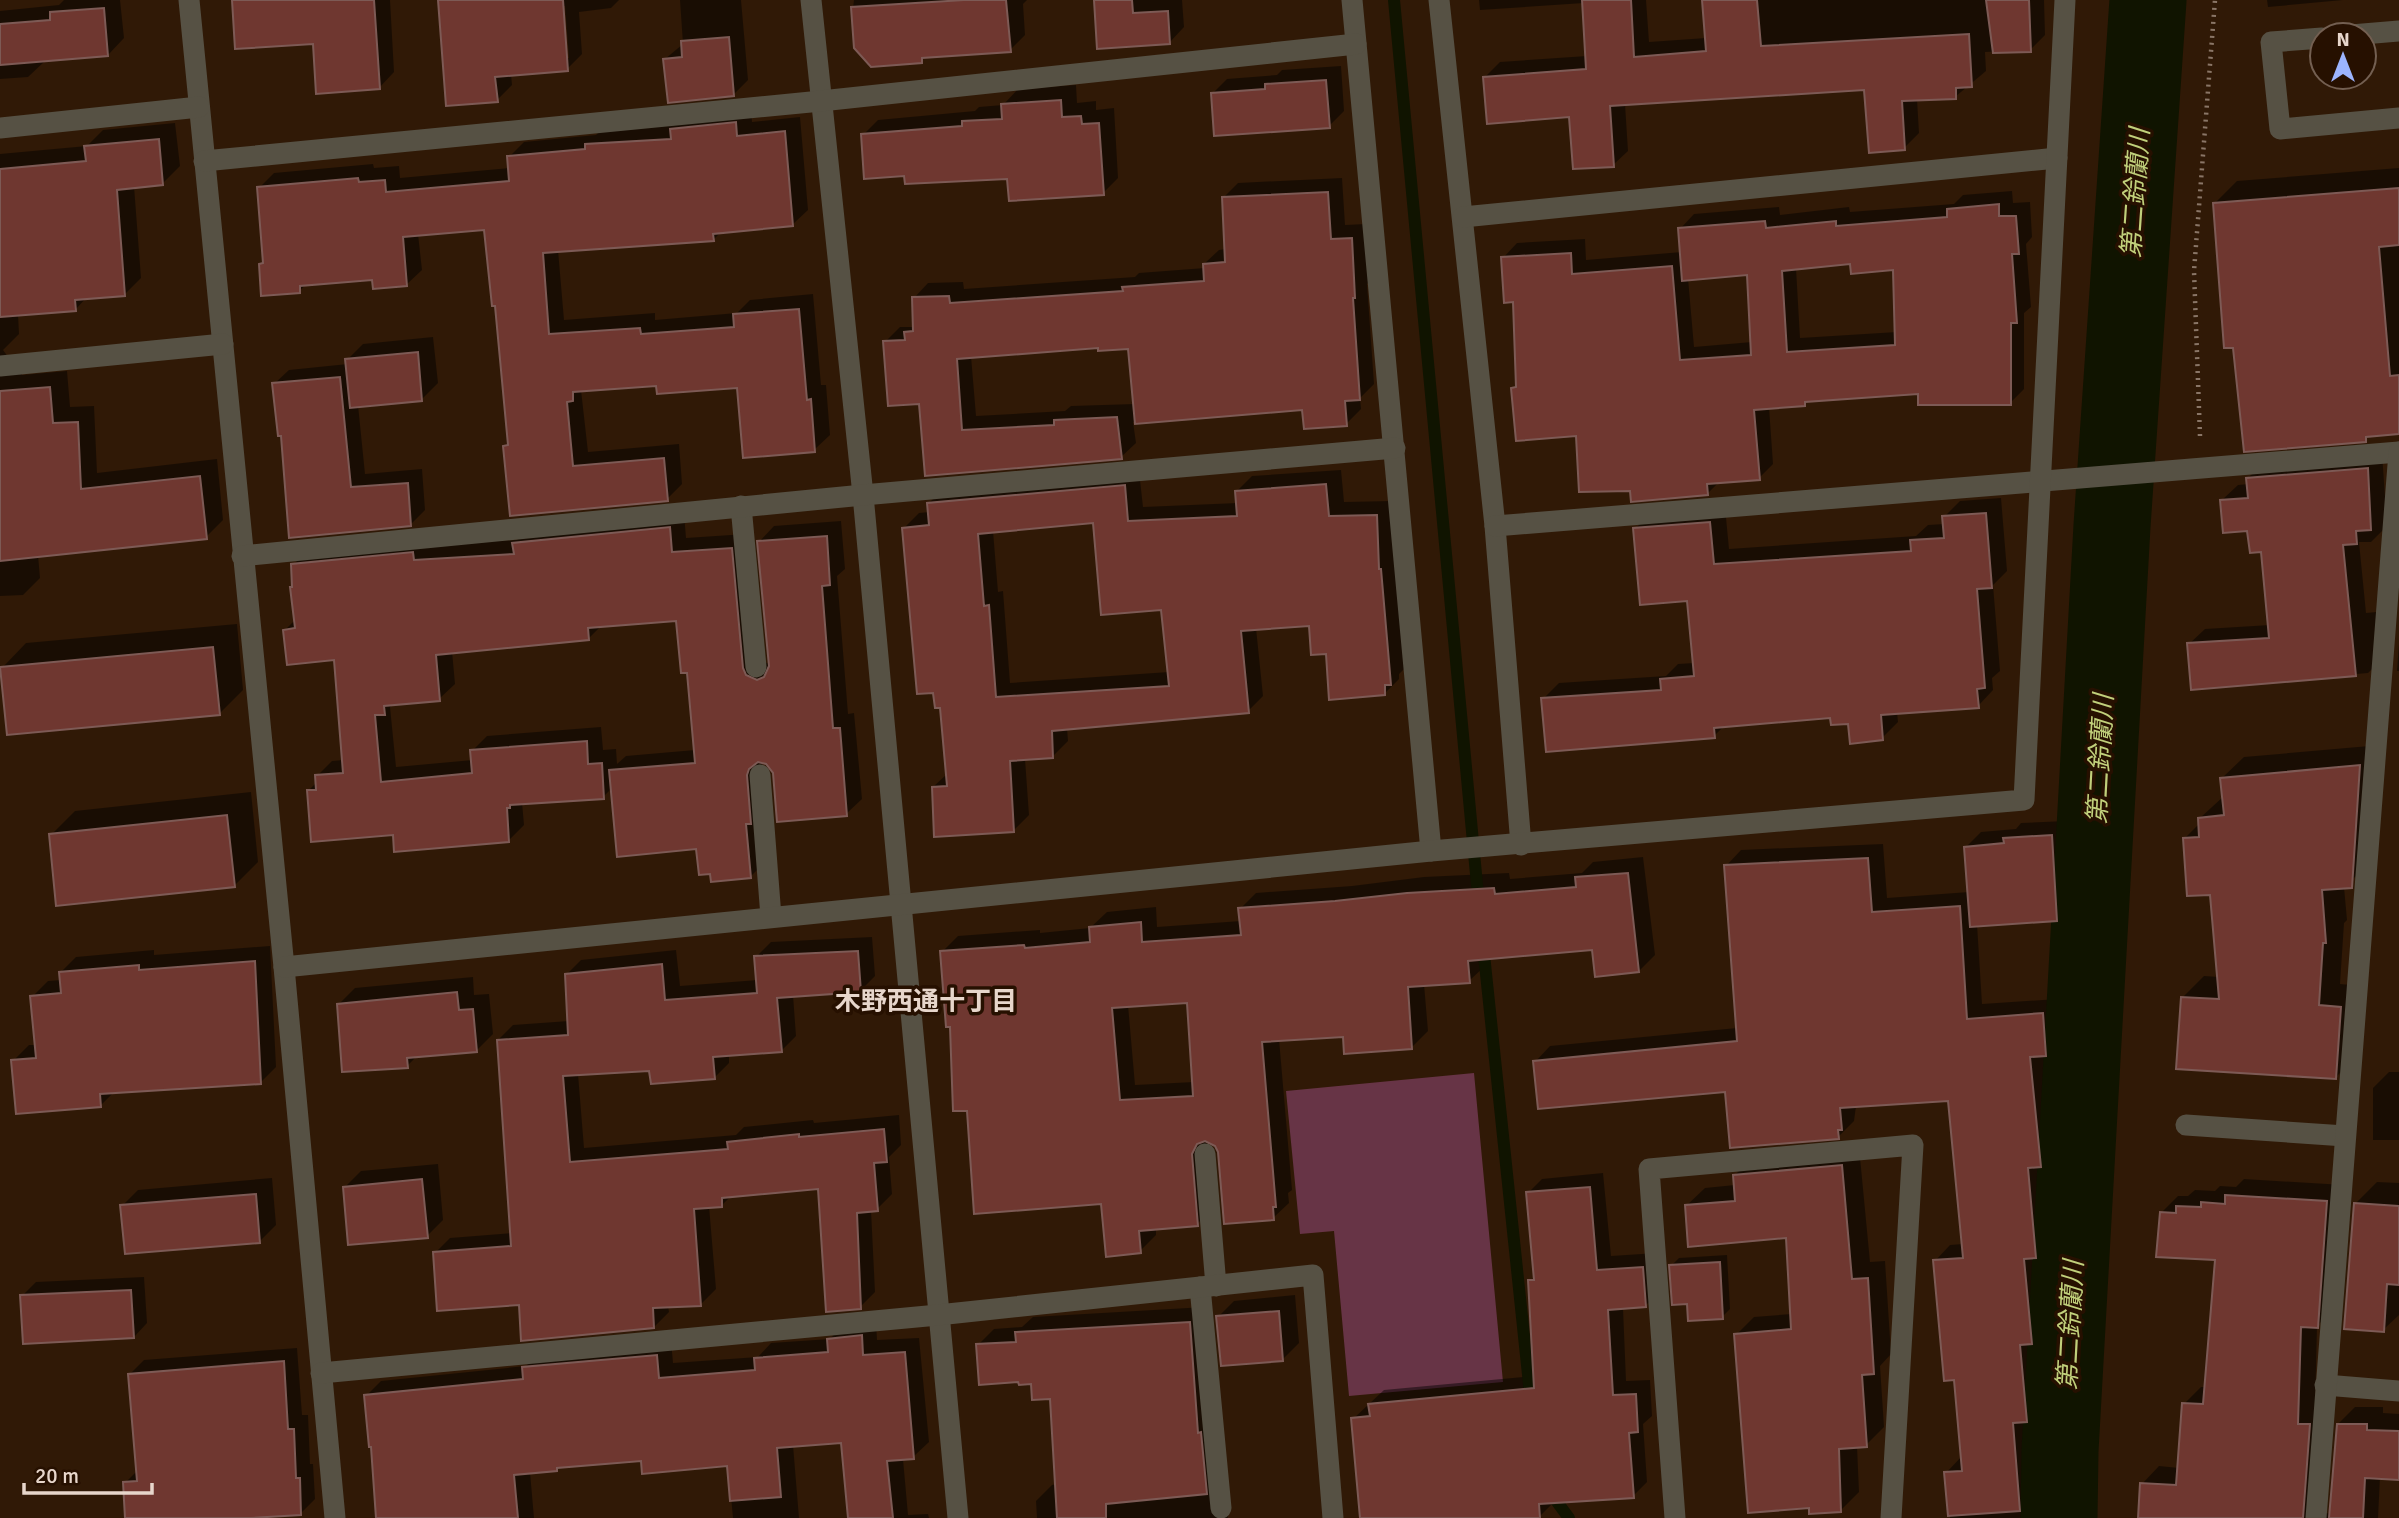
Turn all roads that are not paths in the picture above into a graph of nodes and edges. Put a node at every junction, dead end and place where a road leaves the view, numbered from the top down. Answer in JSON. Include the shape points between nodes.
{"nodes":[{"id":1,"x":189,"y":0,"type":"edge"},
{"id":2,"x":811,"y":0,"type":"edge"},
{"id":3,"x":1352,"y":0,"type":"edge"},
{"id":4,"x":1439,"y":0,"type":"edge"},
{"id":5,"x":2065,"y":0,"type":"edge"},
{"id":6,"x":2399,"y":31,"type":"edge"},
{"id":7,"x":2378,"y":33,"type":"edge"},
{"id":8,"x":2308,"y":39,"type":"edge"},
{"id":9,"x":1356,"y":44,"type":"junction"},
{"id":10,"x":821,"y":101,"type":"junction"},
{"id":11,"x":198,"y":107,"type":"junction"},
{"id":12,"x":2399,"y":118,"type":"edge"},
{"id":13,"x":0,"y":128,"type":"edge"},
{"id":14,"x":2057,"y":158,"type":"junction"},
{"id":15,"x":204,"y":162,"type":"junction"},
{"id":16,"x":1463,"y":217,"type":"junction"},
{"id":17,"x":223,"y":344,"type":"junction"},
{"id":18,"x":0,"y":366,"type":"edge"},
{"id":19,"x":1395,"y":449,"type":"junction"},
{"id":20,"x":2399,"y":452,"type":"edge"},
{"id":21,"x":2040,"y":481,"type":"junction"},
{"id":22,"x":863,"y":495,"type":"junction"},
{"id":23,"x":741,"y":506,"type":"junction"},
{"id":24,"x":1495,"y":526,"type":"junction"},
{"id":25,"x":242,"y":555,"type":"junction"},
{"id":26,"x":756,"y":667,"type":"dead end"},
{"id":27,"x":760,"y":775,"type":"dead end"},
{"id":28,"x":1521,"y":845,"type":"junction"},
{"id":29,"x":1431,"y":851,"type":"junction"},
{"id":30,"x":900,"y":904,"type":"junction"},
{"id":31,"x":771,"y":917,"type":"junction"},
{"id":32,"x":284,"y":967,"type":"junction"},
{"id":33,"x":2186,"y":1125,"type":"dead end"},
{"id":34,"x":2345,"y":1136,"type":"junction"},
{"id":35,"x":1205,"y":1154,"type":"dead end"},
{"id":36,"x":1208,"y":1287,"type":"junction"},
{"id":37,"x":938,"y":1315,"type":"junction"},
{"id":38,"x":321,"y":1373,"type":"junction"},
{"id":39,"x":2325,"y":1385,"type":"junction"},
{"id":40,"x":2399,"y":1391,"type":"edge"},
{"id":41,"x":1221,"y":1508,"type":"dead end"},
{"id":42,"x":335,"y":1518,"type":"edge"},
{"id":43,"x":957,"y":1518,"type":"edge"},
{"id":44,"x":1333,"y":1518,"type":"edge"},
{"id":45,"x":1675,"y":1518,"type":"edge"},
{"id":46,"x":1891,"y":1518,"type":"edge"},
{"id":47,"x":2316,"y":1518,"type":"edge"}],
"edges":[{"from":1,"to":11,"type":"street"},
{"from":2,"to":10,"type":"street"},
{"from":3,"to":9,"type":"street"},
{"from":4,"to":16,"type":"street"},
{"from":5,"to":14,"type":"street"},
{"from":6,"to":7,"type":"street"},
{"from":8,"to":12,"type":"street","via":[[2271,42],[2280,129]]},
{"from":9,"to":10,"type":"street"},
{"from":9,"to":19,"type":"street"},
{"from":10,"to":15,"type":"street"},
{"from":10,"to":22,"type":"street"},
{"from":11,"to":13,"type":"street"},
{"from":11,"to":15,"type":"street"},
{"from":14,"to":16,"type":"street"},
{"from":14,"to":21,"type":"street"},
{"from":15,"to":17,"type":"street"},
{"from":16,"to":24,"type":"street"},
{"from":17,"to":18,"type":"street"},
{"from":17,"to":25,"type":"street"},
{"from":19,"to":22,"type":"street"},
{"from":19,"to":29,"type":"street"},
{"from":20,"to":21,"type":"street"},
{"from":20,"to":34,"type":"street"},
{"from":21,"to":24,"type":"street"},
{"from":21,"to":28,"type":"street","via":[[2024,800]]},
{"from":22,"to":23,"type":"street"},
{"from":22,"to":30,"type":"street"},
{"from":23,"to":25,"type":"street"},
{"from":23,"to":26,"type":"street"},
{"from":24,"to":28,"type":"street"},
{"from":25,"to":32,"type":"street"},
{"from":27,"to":31,"type":"street"},
{"from":28,"to":29,"type":"street"},
{"from":29,"to":30,"type":"street"},
{"from":30,"to":31,"type":"street"},
{"from":30,"to":37,"type":"street"},
{"from":31,"to":32,"type":"street"},
{"from":32,"to":38,"type":"street"},
{"from":33,"to":34,"type":"street"},
{"from":34,"to":39,"type":"street"},
{"from":35,"to":36,"type":"street"},
{"from":36,"to":37,"type":"street"},
{"from":36,"to":41,"type":"street"},
{"from":36,"to":44,"type":"street","via":[[1313,1275]]},
{"from":37,"to":38,"type":"street"},
{"from":37,"to":43,"type":"street"},
{"from":38,"to":42,"type":"street"},
{"from":39,"to":40,"type":"street"},
{"from":39,"to":47,"type":"street"},
{"from":45,"to":46,"type":"street","via":[[1649,1170],[1913,1145]]}]}
